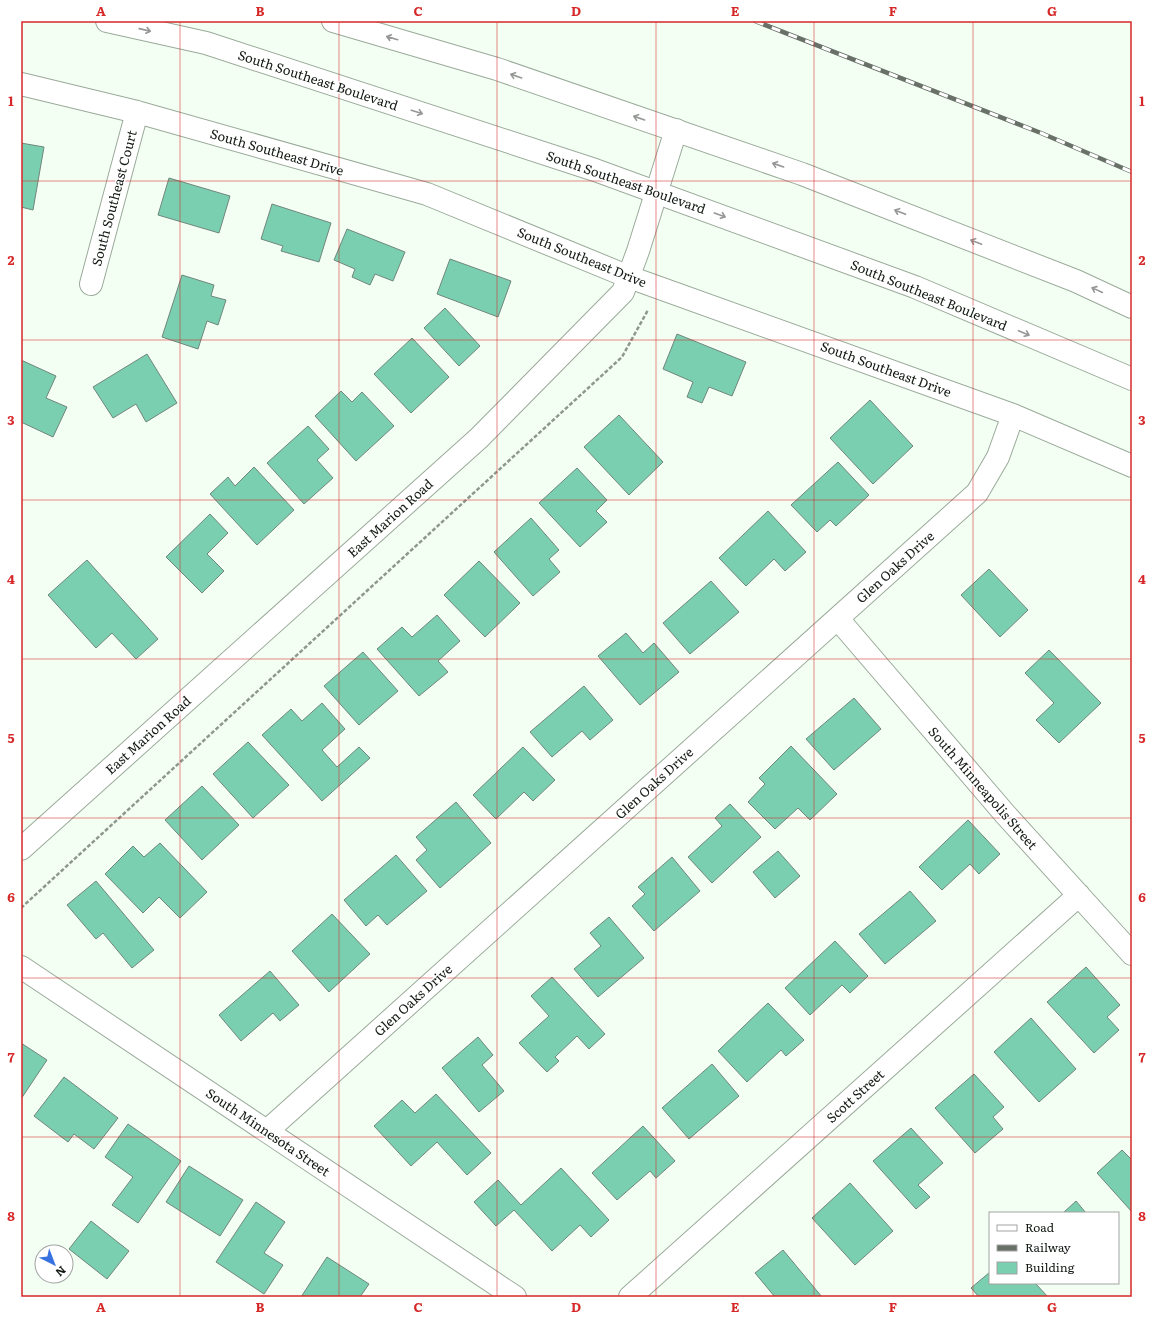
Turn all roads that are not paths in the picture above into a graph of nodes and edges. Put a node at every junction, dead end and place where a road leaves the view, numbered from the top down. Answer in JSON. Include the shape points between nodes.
{"nodes":[{"id":1,"x":107,"y":21,"type":"edge"},
{"id":2,"x":333,"y":21,"type":"edge"},
{"id":3,"x":21,"y":84,"type":"edge"},
{"id":4,"x":137,"y":112,"type":"junction"},
{"id":5,"x":676,"y":130,"type":"junction"},
{"id":6,"x":658,"y":192,"type":"junction"},
{"id":7,"x":629,"y":277,"type":"junction"},
{"id":8,"x":91,"y":284,"type":"dead end"},
{"id":9,"x":1132,"y":306,"type":"edge"},
{"id":10,"x":1132,"y":379,"type":"edge"},
{"id":11,"x":1013,"y":415,"type":"junction"},
{"id":12,"x":1132,"y":466,"type":"edge"},
{"id":13,"x":838,"y":619,"type":"junction"},
{"id":14,"x":21,"y":849,"type":"edge"},
{"id":15,"x":1079,"y":896,"type":"junction"},
{"id":16,"x":1132,"y":954,"type":"edge"},
{"id":17,"x":21,"y":966,"type":"edge"},
{"id":18,"x":267,"y":1131,"type":"junction"},
{"id":19,"x":515,"y":1297,"type":"edge"},
{"id":20,"x":630,"y":1297,"type":"edge"}],
"edges":[{"from":1,"to":6,"type":"street","name":"South Southeast Boulevard","one_way":true,"via":[[206,43]]},
{"from":5,"to":2,"type":"street","one_way":true,"via":[[497,69]]},
{"from":3,"to":4,"type":"street","name":"South Southeast Drive"},
{"from":4,"to":7,"type":"street","name":"South Southeast Drive","via":[[428,194]]},
{"from":4,"to":8,"type":"street","name":"South Southeast Court"},
{"from":5,"to":6,"type":"street","name":"East Marion Road"},
{"from":9,"to":5,"type":"street","one_way":true,"via":[[1076,281],[802,174]]},
{"from":6,"to":7,"type":"street","name":"East Marion Road"},
{"from":6,"to":10,"type":"street","name":"South Southeast Boulevard","one_way":true,"via":[[915,287]]},
{"from":7,"to":11,"type":"street","name":"South Southeast Drive"},
{"from":7,"to":14,"type":"street","name":"East Marion Road","via":[[622,292],[478,438]]},
{"from":11,"to":12,"type":"street","name":"South Southeast Drive"},
{"from":11,"to":13,"type":"street","name":"Glen Oaks Drive","via":[[998,457],[977,493]]},
{"from":13,"to":15,"type":"street","name":"South Minneapolis Street","via":[[1005,814]]},
{"from":13,"to":18,"type":"street","name":"Glen Oaks Drive"},
{"from":15,"to":16,"type":"street","name":"South Minneapolis Street"},
{"from":15,"to":20,"type":"street","name":"Scott Street"},
{"from":17,"to":18,"type":"street","name":"South Minnesota Street"},
{"from":18,"to":19,"type":"street","name":"South Minnesota Street"}]}
